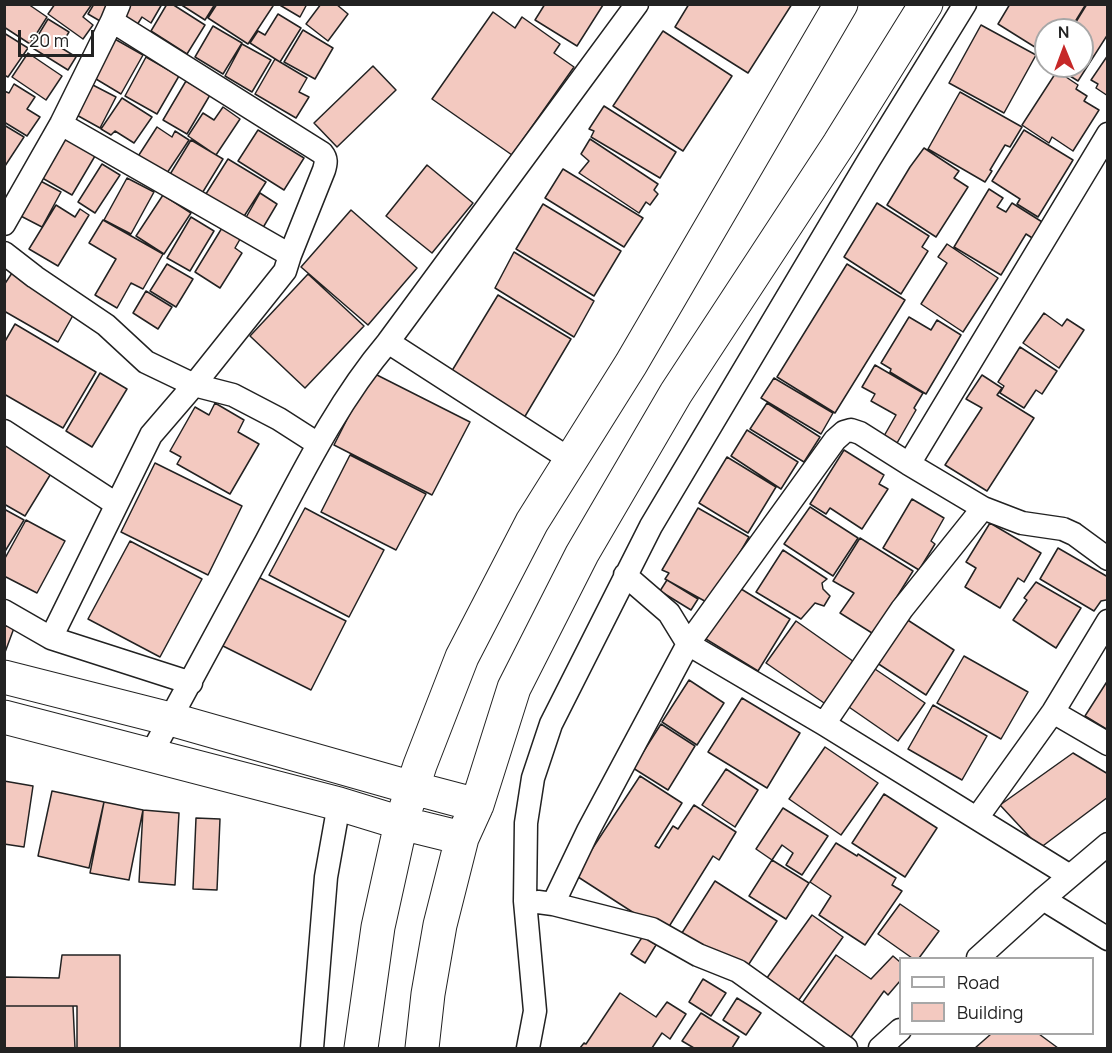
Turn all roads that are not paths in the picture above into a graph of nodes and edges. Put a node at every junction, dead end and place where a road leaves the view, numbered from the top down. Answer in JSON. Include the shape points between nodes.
{"nodes":[{"id":1,"x":636,"y":4,"type":"edge"},
{"id":2,"x":841,"y":4,"type":"edge"},
{"id":3,"x":926,"y":4,"type":"edge"},
{"id":4,"x":965,"y":4,"type":"edge"},
{"id":5,"x":116,"y":13,"type":"edge"},
{"id":6,"x":61,"y":124,"type":"junction"},
{"id":7,"x":1107,"y":134,"type":"edge"},
{"id":8,"x":839,"y":144,"type":"junction"},
{"id":9,"x":869,"y":160,"type":"junction"},
{"id":10,"x":4,"y":224,"type":"edge"},
{"id":11,"x":4,"y":253,"type":"edge"},
{"id":12,"x":290,"y":255,"type":"junction"},
{"id":13,"x":388,"y":342,"type":"junction"},
{"id":14,"x":194,"y":385,"type":"junction"},
{"id":15,"x":4,"y":431,"type":"edge"},
{"id":16,"x":318,"y":444,"type":"junction"},
{"id":17,"x":571,"y":460,"type":"junction"},
{"id":18,"x":909,"y":464,"type":"junction"},
{"id":19,"x":116,"y":504,"type":"junction"},
{"id":20,"x":983,"y":508,"type":"junction"},
{"id":21,"x":1107,"y":559,"type":"edge"},
{"id":22,"x":625,"y":575,"type":"junction"},
{"id":23,"x":4,"y":611,"type":"edge"},
{"id":24,"x":1107,"y":621,"type":"edge"},
{"id":25,"x":51,"y":638,"type":"junction"},
{"id":26,"x":688,"y":644,"type":"junction"},
{"id":27,"x":4,"y":677,"type":"edge"},
{"id":28,"x":191,"y":683,"type":"junction"},
{"id":29,"x":1053,"y":712,"type":"junction"},
{"id":30,"x":4,"y":717,"type":"edge"},
{"id":31,"x":170,"y":718,"type":"junction"},
{"id":32,"x":824,"y":723,"type":"junction"},
{"id":33,"x":1107,"y":744,"type":"edge"},
{"id":34,"x":150,"y":756,"type":"junction"},
{"id":35,"x":413,"y":788,"type":"junction"},
{"id":36,"x":339,"y":804,"type":"junction"},
{"id":37,"x":477,"y":805,"type":"junction"},
{"id":38,"x":977,"y":818,"type":"junction"},
{"id":39,"x":401,"y":823,"type":"junction"},
{"id":40,"x":462,"y":838,"type":"junction"},
{"id":41,"x":1107,"y":844,"type":"edge"},
{"id":42,"x":1070,"y":876,"type":"junction"},
{"id":43,"x":1043,"y":899,"type":"junction"},
{"id":44,"x":525,"y":901,"type":"junction"},
{"id":45,"x":554,"y":904,"type":"junction"},
{"id":46,"x":1107,"y":939,"type":"edge"},
{"id":47,"x":979,"y":957,"type":"edge"},
{"id":48,"x":899,"y":1031,"type":"edge"},
{"id":49,"x":312,"y":1048,"type":"edge"},
{"id":50,"x":361,"y":1048,"type":"edge"},
{"id":51,"x":422,"y":1048,"type":"edge"},
{"id":52,"x":528,"y":1048,"type":"edge"},
{"id":53,"x":846,"y":1048,"type":"edge"},
{"id":54,"x":880,"y":1048,"type":"edge"}],
"edges":[{"from":1,"to":13,"type":"street"},
{"from":2,"to":17,"type":"street"},
{"from":3,"to":8,"type":"street"},
{"from":4,"to":9,"type":"street"},
{"from":5,"to":6,"type":"street"},
{"from":5,"to":12,"type":"street","via":[[325,156],[324,170]]},
{"from":6,"to":10,"type":"street"},
{"from":6,"to":12,"type":"street"},
{"from":7,"to":18,"type":"street"},
{"from":8,"to":9,"type":"street"},
{"from":8,"to":37,"type":"street","via":[[676,393],[582,554],[514,688]]},
{"from":9,"to":22,"type":"street"},
{"from":11,"to":14,"type":"street","via":[[106,325],[146,362]]},
{"from":12,"to":14,"type":"street","via":[[285,271]]},
{"from":13,"to":16,"type":"street"},
{"from":13,"to":17,"type":"street"},
{"from":14,"to":16,"type":"street","via":[[233,394]]},
{"from":14,"to":19,"type":"street","via":[[151,435]]},
{"from":15,"to":19,"type":"street"},
{"from":16,"to":28,"type":"street"},
{"from":17,"to":35,"type":"street","via":[[532,522],[462,657]]},
{"from":18,"to":20,"type":"street"},
{"from":18,"to":26,"type":"street","via":[[860,433],[844,432]]},
{"from":19,"to":25,"type":"street"},
{"from":20,"to":21,"type":"street","via":[[1022,523],[1063,529]]},
{"from":20,"to":32,"type":"street","via":[[902,609]]},
{"from":22,"to":26,"type":"street","via":[[669,613]]},
{"from":22,"to":44,"type":"street","via":[[551,724],[533,778],[526,823]]},
{"from":23,"to":25,"type":"street"},
{"from":24,"to":29,"type":"street"},
{"from":25,"to":28,"type":"street"},
{"from":26,"to":32,"type":"street"},
{"from":26,"to":45,"type":"street","via":[[588,831]]},
{"from":27,"to":31,"type":"street"},
{"from":28,"to":31,"type":"street"},
{"from":29,"to":33,"type":"street"},
{"from":29,"to":38,"type":"street"},
{"from":30,"to":34,"type":"street"},
{"from":31,"to":34,"type":"street"},
{"from":31,"to":35,"type":"street"},
{"from":32,"to":38,"type":"street"},
{"from":34,"to":36,"type":"street"},
{"from":35,"to":37,"type":"street"},
{"from":35,"to":39,"type":"street"},
{"from":36,"to":39,"type":"street"},
{"from":36,"to":49,"type":"street","via":[[326,877]]},
{"from":37,"to":40,"type":"street"},
{"from":38,"to":42,"type":"street"},
{"from":39,"to":40,"type":"street"},
{"from":39,"to":50,"type":"street","via":[[378,927]]},
{"from":40,"to":51,"type":"street","via":[[440,925]]},
{"from":41,"to":42,"type":"street"},
{"from":42,"to":43,"type":"street"},
{"from":43,"to":46,"type":"street"},
{"from":43,"to":47,"type":"street"},
{"from":44,"to":45,"type":"street"},
{"from":44,"to":52,"type":"street","via":[[535,1011]]},
{"from":45,"to":53,"type":"street","via":[[652,929],[698,955],[738,971]]},
{"from":48,"to":54,"type":"street"}]}
